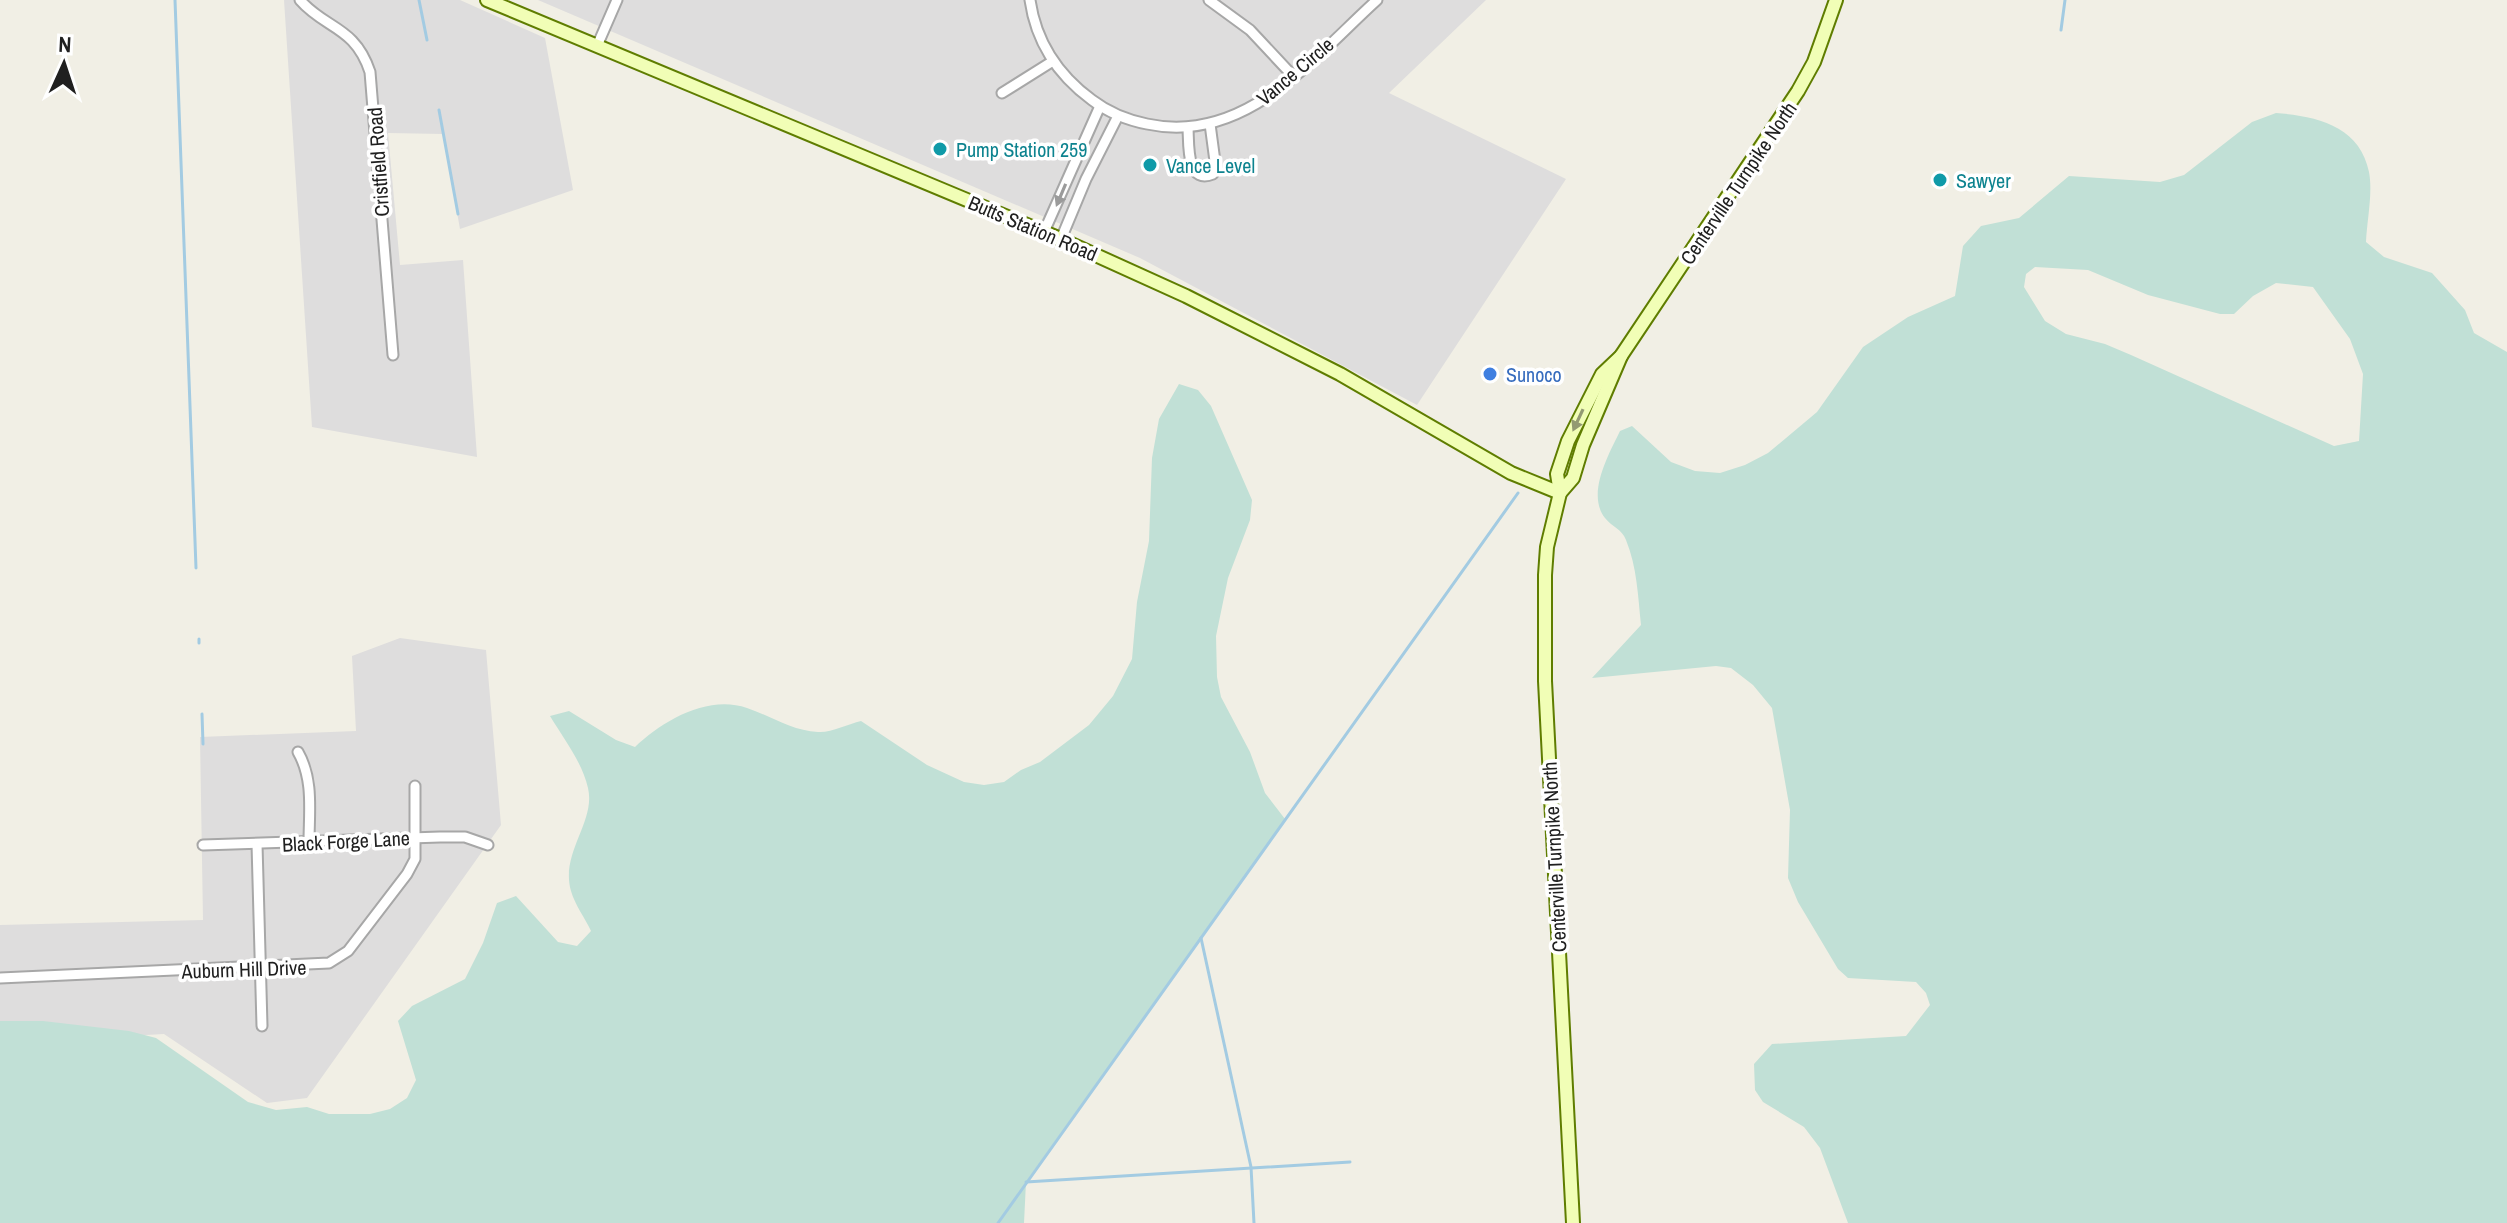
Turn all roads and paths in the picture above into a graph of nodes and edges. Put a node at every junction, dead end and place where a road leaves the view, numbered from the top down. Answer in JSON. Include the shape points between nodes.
{"nodes":[{"id":1,"x":487,"y":0,"type":"edge"},
{"id":2,"x":617,"y":0,"type":"edge"},
{"id":3,"x":1030,"y":0,"type":"edge"},
{"id":4,"x":1209,"y":0,"type":"edge"},
{"id":5,"x":1377,"y":0,"type":"edge"},
{"id":6,"x":1836,"y":0,"type":"edge"},
{"id":7,"x":300,"y":1,"type":"edge"},
{"id":8,"x":597,"y":46,"type":"junction"},
{"id":9,"x":1053,"y":61,"type":"junction"},
{"id":10,"x":1293,"y":76,"type":"junction"},
{"id":11,"x":1002,"y":93,"type":"dead end"},
{"id":12,"x":1100,"y":106,"type":"junction"},
{"id":13,"x":1118,"y":116,"type":"junction"},
{"id":14,"x":1210,"y":124,"type":"junction"},
{"id":15,"x":1188,"y":128,"type":"junction"},
{"id":16,"x":1044,"y":232,"type":"junction"},
{"id":17,"x":1061,"y":239,"type":"junction"},
{"id":18,"x":393,"y":355,"type":"dead end"},
{"id":19,"x":1560,"y":493,"type":"junction"},
{"id":20,"x":298,"y":752,"type":"dead end"},
{"id":21,"x":415,"y":786,"type":"dead end"},
{"id":22,"x":415,"y":837,"type":"junction"},
{"id":23,"x":309,"y":843,"type":"junction"},
{"id":24,"x":257,"y":844,"type":"junction"},
{"id":25,"x":203,"y":845,"type":"dead end"},
{"id":26,"x":488,"y":845,"type":"dead end"},
{"id":27,"x":260,"y":968,"type":"junction"},
{"id":28,"x":0,"y":978,"type":"edge"},
{"id":29,"x":262,"y":1026,"type":"dead end"},
{"id":30,"x":1573,"y":1223,"type":"edge"}],
"edges":[{"from":1,"to":8,"type":"main road","name":"Butts Station Road"},
{"from":2,"to":8,"type":"street"},
{"from":3,"to":9,"type":"street","name":"Vance Circle","via":[[1037,30]]},
{"from":4,"to":10,"type":"street","via":[[1250,30]]},
{"from":5,"to":10,"type":"street","name":"Vance Circle"},
{"from":6,"to":19,"type":"main road","name":"Centerville Turnpike North","via":[[1798,91],[1621,356],[1602,374],[1568,441],[1557,474]]},
{"from":7,"to":18,"type":"street","name":"Cristfield Road","via":[[352,39],[370,72]]},
{"from":8,"to":16,"type":"main road","name":"Butts Station Road"},
{"from":9,"to":11,"type":"street"},
{"from":9,"to":12,"type":"street","name":"Vance Circle"},
{"from":10,"to":14,"type":"street","name":"Vance Circle","via":[[1260,103]]},
{"from":12,"to":13,"type":"street","name":"Vance Circle"},
{"from":12,"to":16,"type":"street","one_way":true},
{"from":13,"to":15,"type":"street","name":"Vance Circle"},
{"from":13,"to":17,"type":"street"},
{"from":14,"to":15,"type":"street","name":"Vance Circle"},
{"from":14,"to":15,"type":"street","via":[[1216,169],[1207,177],[1195,173]]},
{"from":16,"to":17,"type":"main road","name":"Butts Station Road"},
{"from":17,"to":19,"type":"main road","name":"Butts Station Road","via":[[1267,336],[1511,473]]},
{"from":19,"to":30,"type":"main road","name":"Centerville Turnpike North","via":[[1547,547],[1545,681]]},
{"from":20,"to":23,"type":"street","via":[[310,788]]},
{"from":21,"to":22,"type":"street","name":"Auburn Hill Drive"},
{"from":22,"to":23,"type":"street","name":"Black Forge Lane"},
{"from":22,"to":26,"type":"street","name":"Black Forge Lane","via":[[465,837]]},
{"from":22,"to":27,"type":"street","name":"Auburn Hill Drive","via":[[415,859],[407,874],[348,951],[329,963]]},
{"from":23,"to":24,"type":"street","name":"Black Forge Lane"},
{"from":24,"to":25,"type":"street","name":"Black Forge Lane"},
{"from":24,"to":27,"type":"street"},
{"from":27,"to":28,"type":"street","name":"Auburn Hill Drive"},
{"from":27,"to":29,"type":"street"}]}
